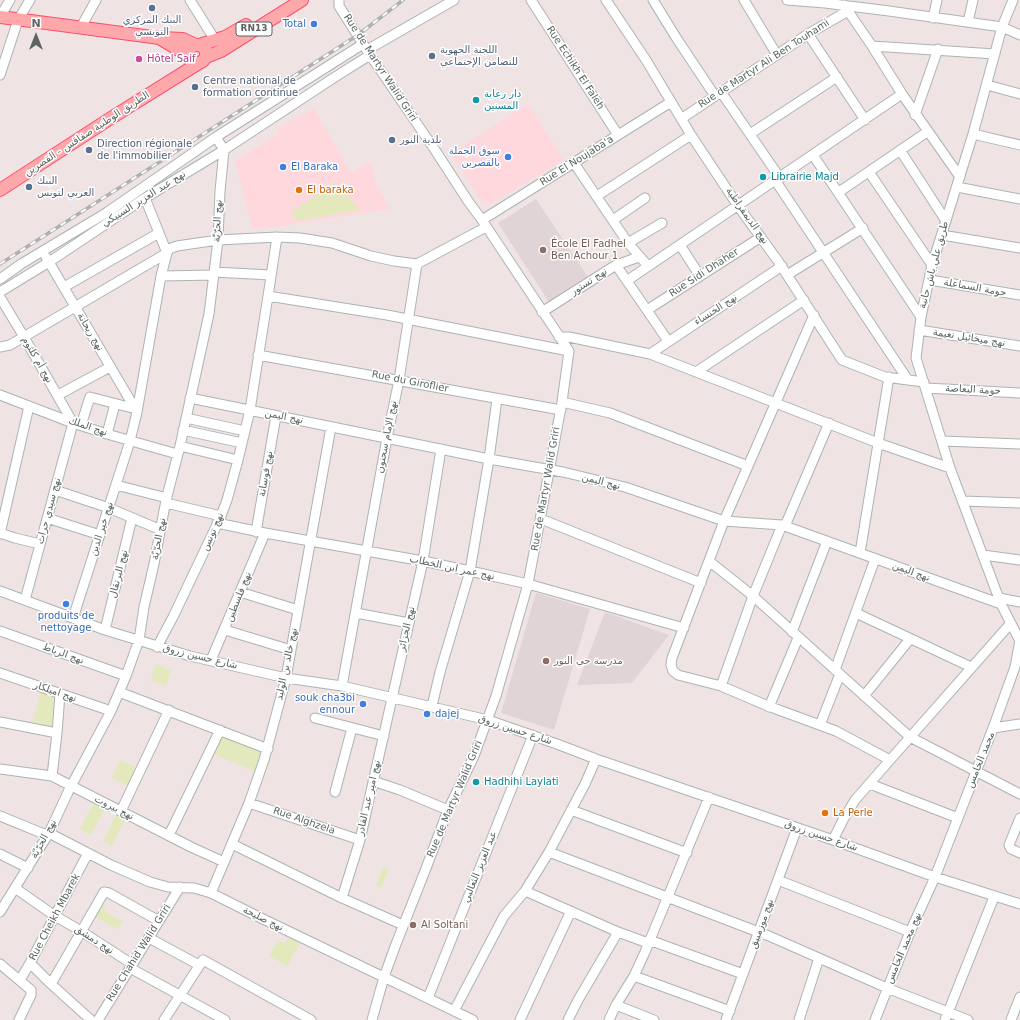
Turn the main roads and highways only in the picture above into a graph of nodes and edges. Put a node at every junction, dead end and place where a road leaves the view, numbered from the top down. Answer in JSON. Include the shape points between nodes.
{"nodes":[{"id":1,"x":288,"y":0,"type":"edge"},
{"id":2,"x":302,"y":0,"type":"edge"},
{"id":3,"x":0,"y":17,"type":"edge"},
{"id":4,"x":160,"y":38,"type":"junction"},
{"id":5,"x":198,"y":45,"type":"junction"},
{"id":6,"x":195,"y":59,"type":"junction"},
{"id":7,"x":0,"y":190,"type":"edge"}],
"edges":[{"from":1,"to":5,"type":"main road","number":"RN13","via":[[231,34]]},
{"from":2,"to":6,"type":"main road","number":"RN13","via":[[221,51]]},
{"from":3,"to":4,"type":"main road"},
{"from":4,"to":5,"type":"main road","via":[[182,39]]},
{"from":4,"to":6,"type":"main road"},
{"from":5,"to":6,"type":"main road","name":"الطريق الوطنية صفاقس - القصرين","via":[[191,47]]},
{"from":6,"to":7,"type":"main road","name":"الطريق الوطنية صفاقس - القصرين","via":[[175,78]]}]}
